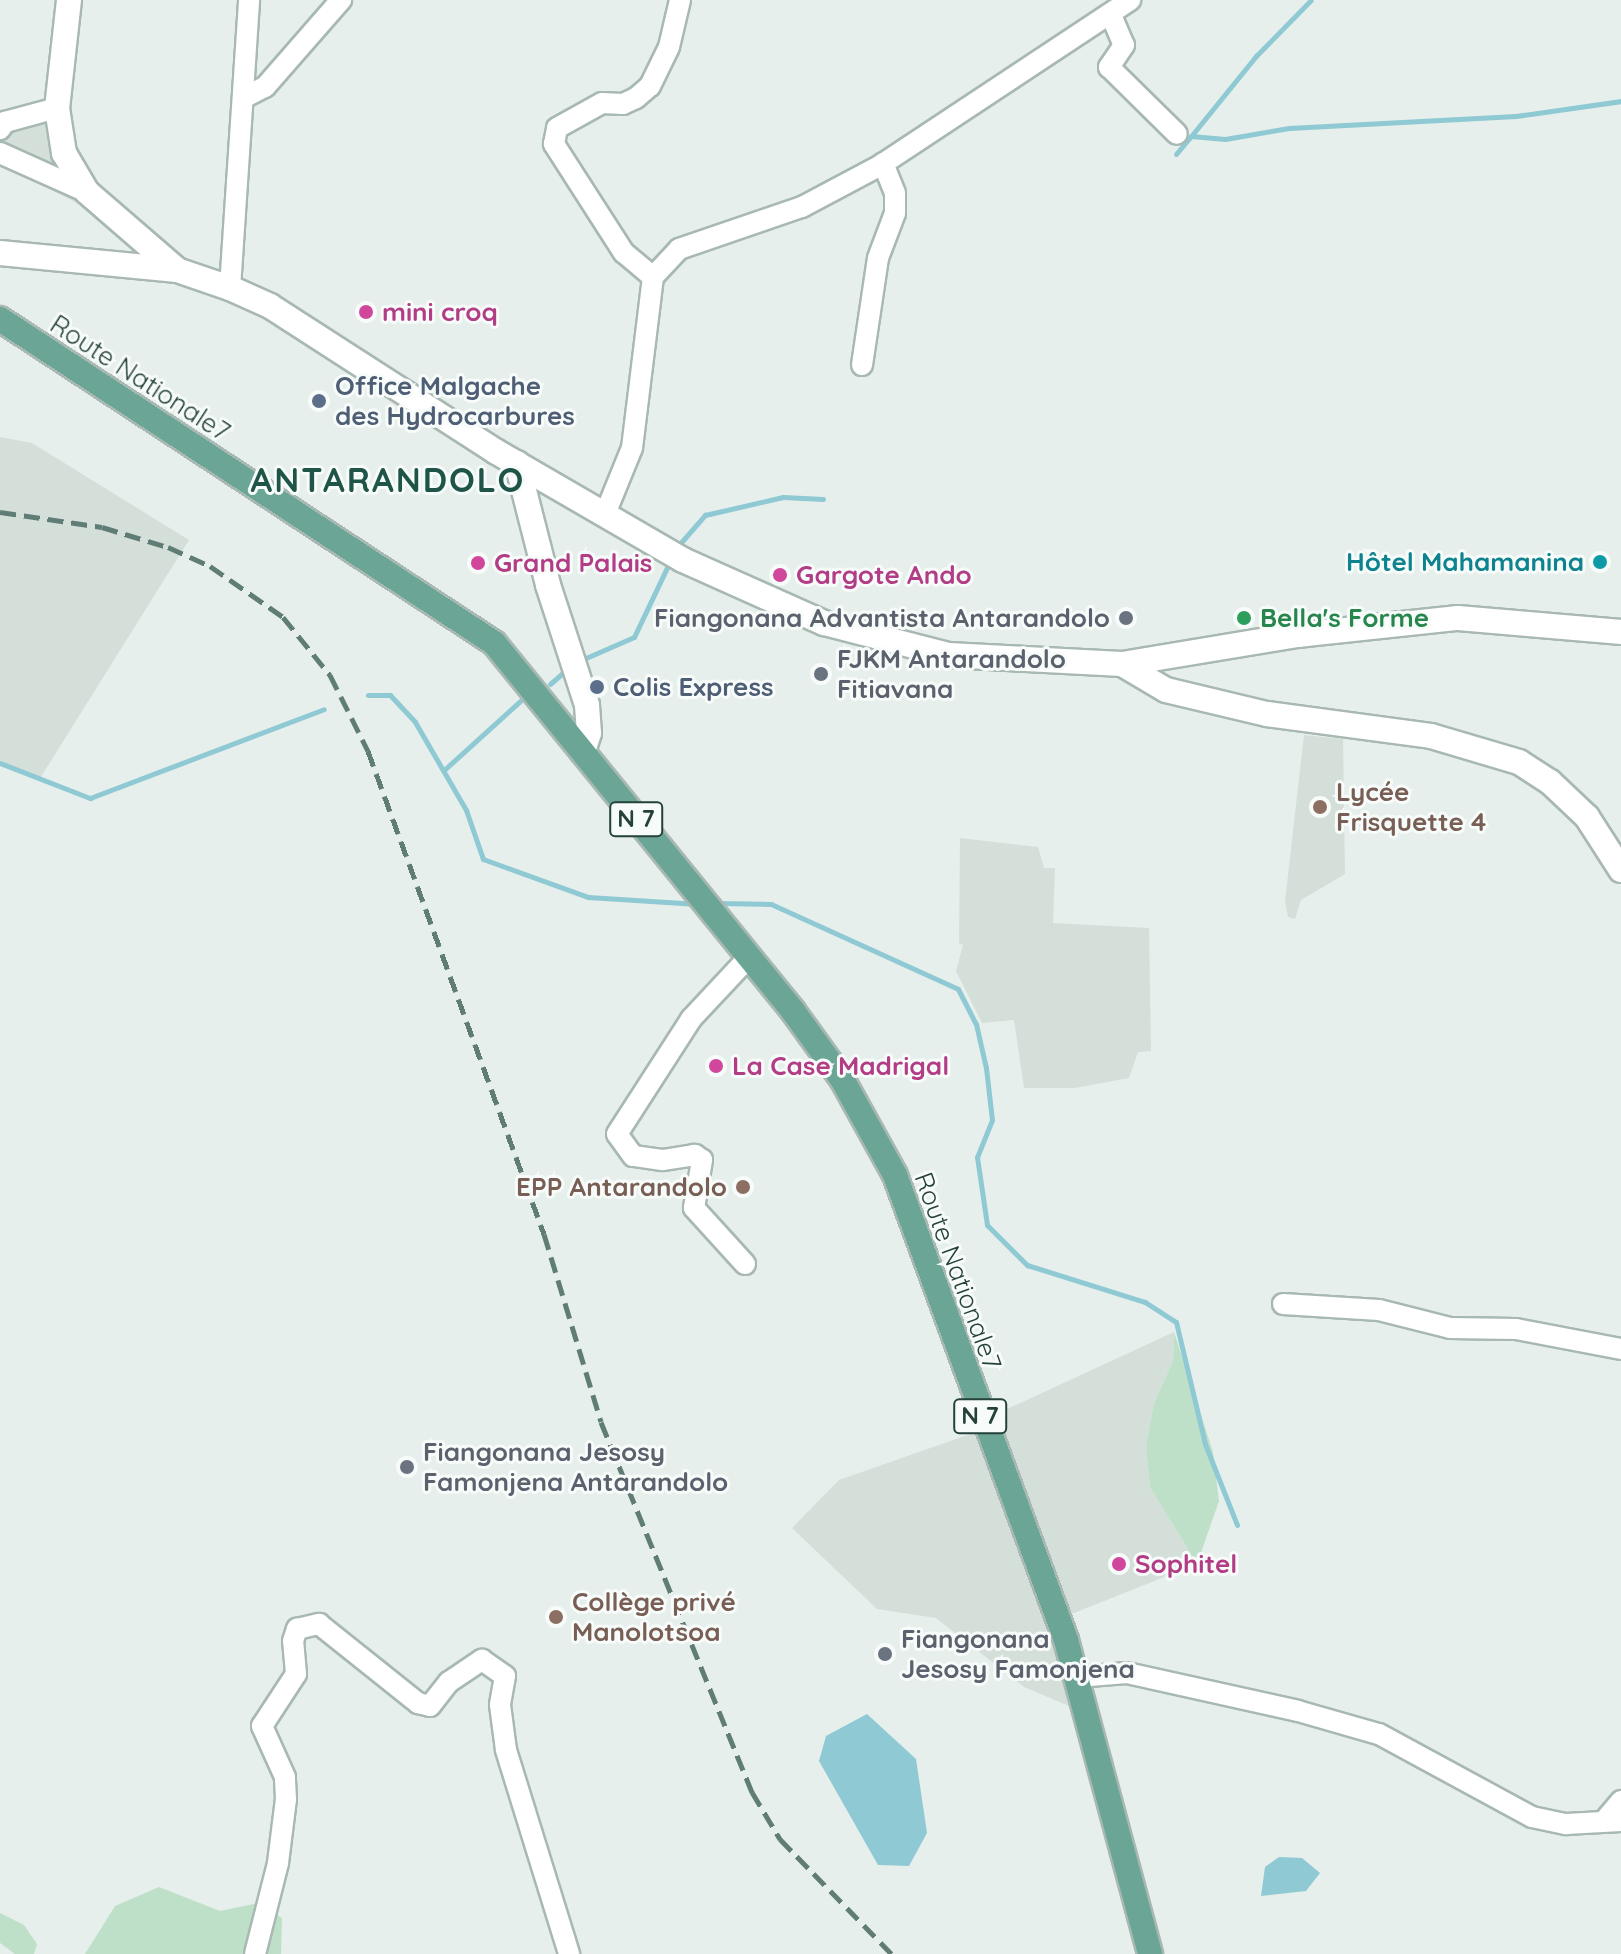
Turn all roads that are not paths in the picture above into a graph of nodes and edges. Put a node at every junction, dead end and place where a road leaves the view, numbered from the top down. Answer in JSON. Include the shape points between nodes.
{"nodes":[{"id":1,"x":69,"y":0,"type":"edge"},
{"id":2,"x":249,"y":0,"type":"edge"},
{"id":3,"x":341,"y":0,"type":"edge"},
{"id":4,"x":680,"y":0,"type":"edge"},
{"id":5,"x":1130,"y":0,"type":"edge"},
{"id":6,"x":1111,"y":15,"type":"junction"},
{"id":7,"x":243,"y":98,"type":"junction"},
{"id":8,"x":57,"y":108,"type":"junction"},
{"id":9,"x":0,"y":129,"type":"edge"},
{"id":10,"x":1177,"y":134,"type":"dead end"},
{"id":11,"x":0,"y":153,"type":"edge"},
{"id":12,"x":877,"y":166,"type":"junction"},
{"id":13,"x":87,"y":192,"type":"junction"},
{"id":14,"x":0,"y":253,"type":"edge"},
{"id":15,"x":177,"y":270,"type":"junction"},
{"id":16,"x":653,"y":277,"type":"junction"},
{"id":17,"x":230,"y":288,"type":"junction"},
{"id":18,"x":0,"y":319,"type":"edge"},
{"id":19,"x":862,"y":365,"type":"dead end"},
{"id":20,"x":517,"y":463,"type":"junction"},
{"id":21,"x":605,"y":514,"type":"junction"},
{"id":22,"x":1621,"y":632,"type":"edge"},
{"id":23,"x":1122,"y":664,"type":"junction"},
{"id":24,"x":583,"y":752,"type":"junction"},
{"id":25,"x":1621,"y":870,"type":"edge"},
{"id":26,"x":748,"y":958,"type":"junction"},
{"id":27,"x":745,"y":1264,"type":"dead end"},
{"id":28,"x":1283,"y":1304,"type":"dead end"},
{"id":29,"x":1621,"y":1349,"type":"edge"},
{"id":30,"x":1077,"y":1677,"type":"junction"},
{"id":31,"x":1621,"y":1801,"type":"edge"},
{"id":32,"x":1613,"y":1821,"type":"edge"},
{"id":33,"x":1621,"y":1841,"type":"edge"},
{"id":34,"x":255,"y":1954,"type":"edge"},
{"id":35,"x":569,"y":1954,"type":"edge"},
{"id":36,"x":1150,"y":1954,"type":"edge"}],
"edges":[{"from":1,"to":8,"type":"street"},
{"from":2,"to":7,"type":"street"},
{"from":3,"to":7,"type":"street","via":[[265,87]]},
{"from":4,"to":16,"type":"street","via":[[669,47],[650,86],[623,104],[602,103],[557,128],[554,144],[624,253]]},
{"from":5,"to":6,"type":"street"},
{"from":6,"to":10,"type":"street","via":[[1124,45],[1109,67]]},
{"from":6,"to":12,"type":"street"},
{"from":7,"to":17,"type":"street"},
{"from":8,"to":9,"type":"street","via":[[5,122]]},
{"from":8,"to":13,"type":"street","via":[[64,153]]},
{"from":11,"to":13,"type":"street"},
{"from":12,"to":16,"type":"street","via":[[802,207],[679,249]]},
{"from":12,"to":19,"type":"street","via":[[895,193],[895,213],[882,242]]},
{"from":13,"to":15,"type":"street"},
{"from":14,"to":15,"type":"street"},
{"from":15,"to":17,"type":"street"},
{"from":16,"to":21,"type":"street","via":[[632,448]]},
{"from":17,"to":20,"type":"street","via":[[270,306]]},
{"from":18,"to":24,"type":"main road","name":"Route Nationale7","number":"N 7","via":[[494,643]]},
{"from":20,"to":21,"type":"street"},
{"from":20,"to":24,"type":"street","via":[[548,585],[587,705],[589,733]]},
{"from":21,"to":23,"type":"street","via":[[673,554],[824,623],[949,655]]},
{"from":22,"to":23,"type":"street","via":[[1458,618],[1298,635]]},
{"from":23,"to":25,"type":"street","via":[[1166,690],[1267,714],[1431,736],[1519,762],[1587,817]]},
{"from":24,"to":26,"type":"main road","name":"Route Nationale7","number":"N 7"},
{"from":26,"to":27,"type":"street","via":[[691,1019],[617,1134],[633,1156],[662,1160],[695,1155],[702,1160],[694,1208]]},
{"from":26,"to":30,"type":"main road","name":"Route Nationale7","number":"N 7","via":[[842,1079],[895,1175]]},
{"from":28,"to":29,"type":"street","via":[[1379,1310],[1450,1328],[1516,1329]]},
{"from":30,"to":32,"type":"street","via":[[1127,1673],[1379,1734],[1532,1817],[1566,1824]]},
{"from":30,"to":36,"type":"main road","name":"Route Nationale7","number":"N 7"},
{"from":31,"to":32,"type":"street"},
{"from":32,"to":33,"type":"street"},
{"from":34,"to":35,"type":"street","via":[[278,1863],[286,1799],[285,1777],[262,1726],[296,1674],[297,1629],[319,1624],[418,1703],[430,1706],[449,1682],[482,1660],[505,1676],[500,1705],[506,1750]]}]}
